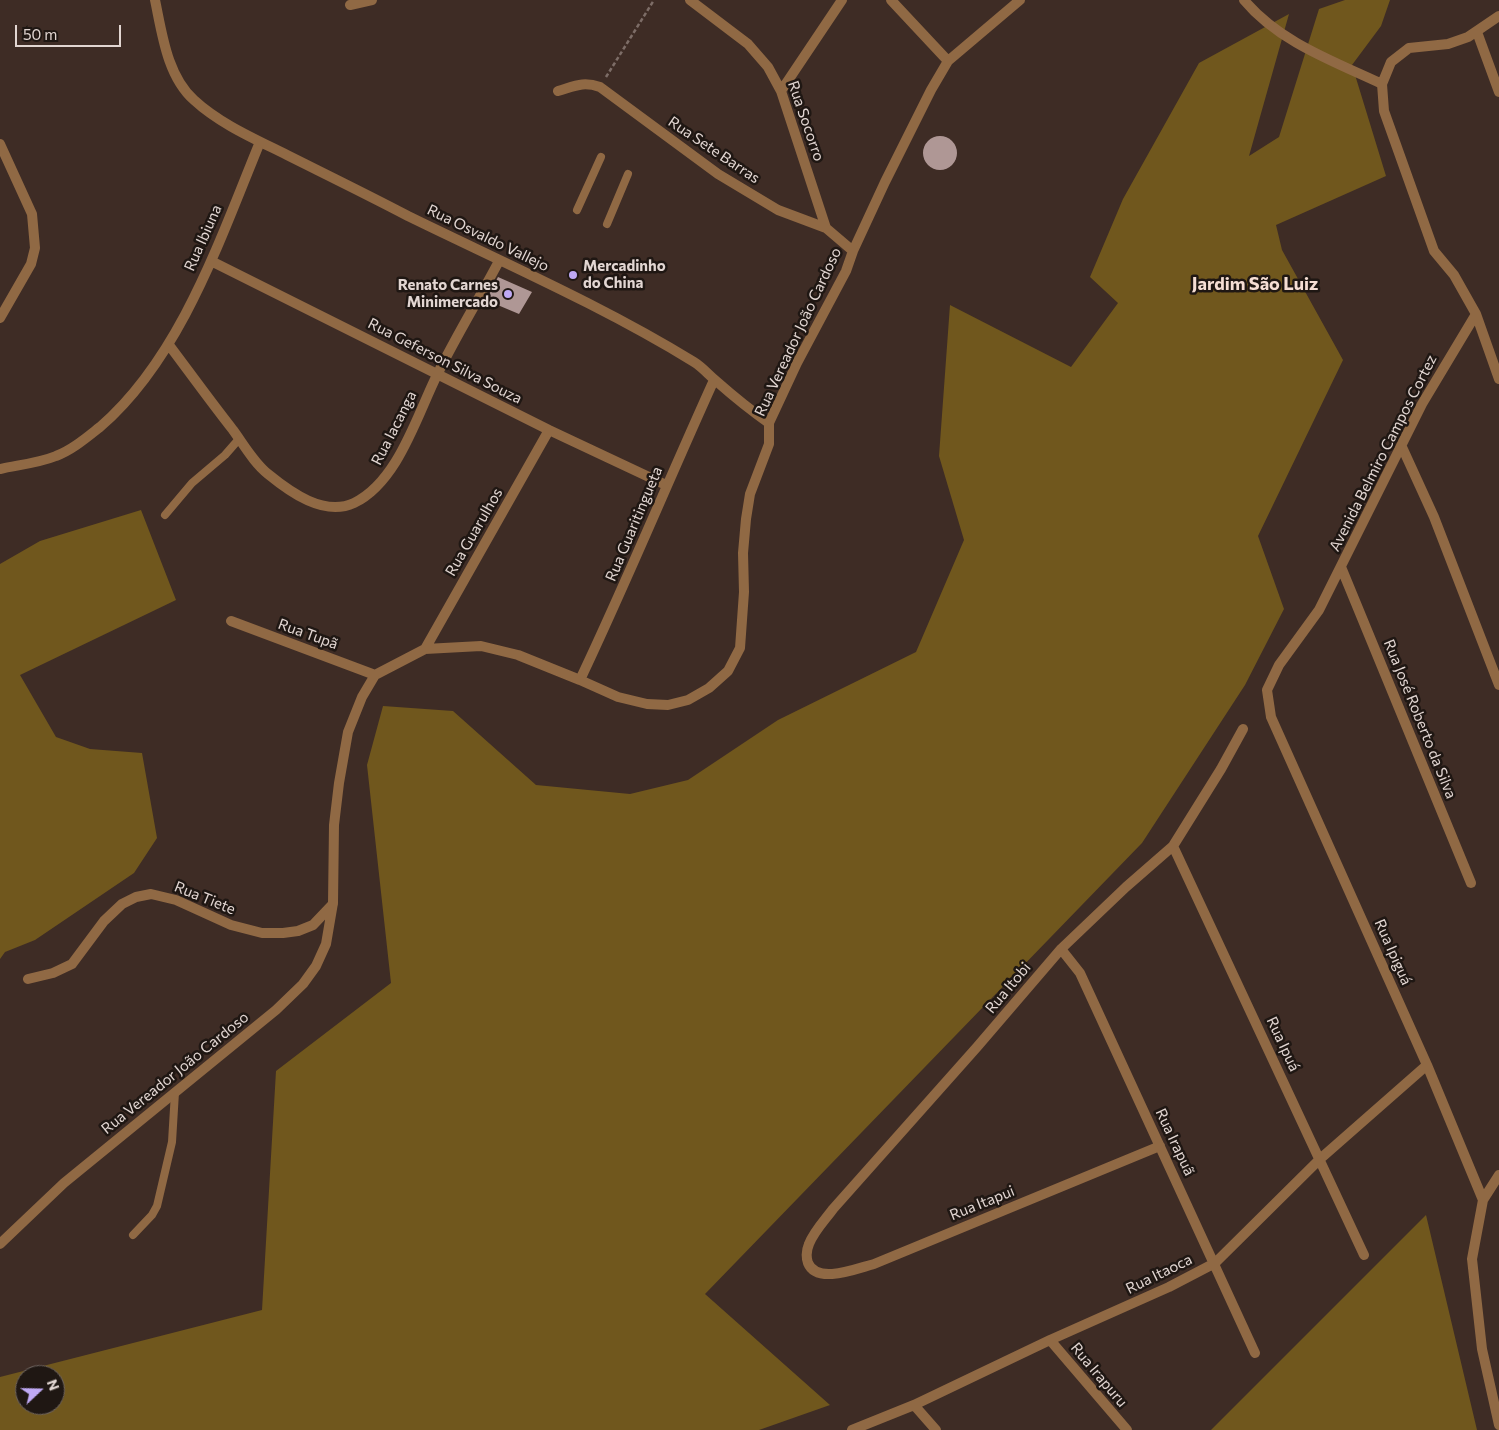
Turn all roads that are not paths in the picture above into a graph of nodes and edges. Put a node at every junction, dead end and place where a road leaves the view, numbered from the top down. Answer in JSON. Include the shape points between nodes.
{"nodes":[{"id":1,"x":156,"y":0,"type":"edge"},
{"id":2,"x":372,"y":0,"type":"edge"},
{"id":3,"x":690,"y":0,"type":"edge"},
{"id":4,"x":842,"y":0,"type":"edge"},
{"id":5,"x":891,"y":0,"type":"edge"},
{"id":6,"x":1020,"y":0,"type":"edge"},
{"id":7,"x":1244,"y":0,"type":"edge"},
{"id":8,"x":350,"y":5,"type":"dead end"},
{"id":9,"x":1499,"y":16,"type":"edge"},
{"id":10,"x":1477,"y":32,"type":"junction"},
{"id":11,"x":948,"y":61,"type":"junction"},
{"id":12,"x":1382,"y":84,"type":"junction"},
{"id":13,"x":781,"y":91,"type":"junction"},
{"id":14,"x":558,"y":92,"type":"dead end"},
{"id":15,"x":1499,"y":92,"type":"edge"},
{"id":16,"x":260,"y":142,"type":"junction"},
{"id":17,"x":0,"y":144,"type":"edge"},
{"id":18,"x":601,"y":157,"type":"dead end"},
{"id":19,"x":628,"y":174,"type":"dead end"},
{"id":20,"x":577,"y":210,"type":"dead end"},
{"id":21,"x":607,"y":224,"type":"dead end"},
{"id":22,"x":826,"y":228,"type":"junction"},
{"id":23,"x":853,"y":251,"type":"junction"},
{"id":24,"x":211,"y":261,"type":"junction"},
{"id":25,"x":499,"y":261,"type":"junction"},
{"id":26,"x":1476,"y":314,"type":"junction"},
{"id":27,"x":0,"y":318,"type":"edge"},
{"id":28,"x":169,"y":345,"type":"junction"},
{"id":29,"x":438,"y":374,"type":"junction"},
{"id":30,"x":1499,"y":379,"type":"edge"},
{"id":31,"x":714,"y":380,"type":"junction"},
{"id":32,"x":769,"y":423,"type":"junction"},
{"id":33,"x":549,"y":430,"type":"junction"},
{"id":34,"x":239,"y":439,"type":"junction"},
{"id":35,"x":1402,"y":447,"type":"junction"},
{"id":36,"x":0,"y":469,"type":"edge"},
{"id":37,"x":666,"y":485,"type":"junction"},
{"id":38,"x":165,"y":515,"type":"dead end"},
{"id":39,"x":1341,"y":567,"type":"junction"},
{"id":40,"x":231,"y":621,"type":"dead end"},
{"id":41,"x":425,"y":648,"type":"junction"},
{"id":42,"x":375,"y":675,"type":"junction"},
{"id":43,"x":580,"y":680,"type":"junction"},
{"id":44,"x":1499,"y":685,"type":"edge"},
{"id":45,"x":1271,"y":717,"type":"joint"},
{"id":46,"x":1243,"y":729,"type":"dead end"},
{"id":47,"x":1174,"y":846,"type":"junction"},
{"id":48,"x":1471,"y":883,"type":"dead end"},
{"id":49,"x":333,"y":903,"type":"junction"},
{"id":50,"x":1061,"y":949,"type":"junction"},
{"id":51,"x":28,"y":979,"type":"dead end"},
{"id":52,"x":1427,"y":1065,"type":"junction"},
{"id":53,"x":175,"y":1092,"type":"junction"},
{"id":54,"x":1160,"y":1146,"type":"junction"},
{"id":55,"x":1320,"y":1159,"type":"junction"},
{"id":56,"x":1499,"y":1175,"type":"edge"},
{"id":57,"x":1483,"y":1200,"type":"junction"},
{"id":58,"x":133,"y":1235,"type":"dead end"},
{"id":59,"x":0,"y":1244,"type":"edge"},
{"id":60,"x":1364,"y":1255,"type":"dead end"},
{"id":61,"x":1215,"y":1263,"type":"junction"},
{"id":62,"x":813,"y":1270,"type":"joint"},
{"id":63,"x":1050,"y":1340,"type":"junction"},
{"id":64,"x":1255,"y":1353,"type":"dead end"},
{"id":65,"x":914,"y":1405,"type":"junction"},
{"id":66,"x":1499,"y":1425,"type":"edge"},
{"id":67,"x":852,"y":1430,"type":"edge"},
{"id":68,"x":936,"y":1430,"type":"edge"},
{"id":69,"x":1127,"y":1430,"type":"edge"}],
"edges":[{"from":1,"to":16,"type":"street","name":"Rua Osvaldo Vallejo","via":[[166,48],[176,77],[184,89],[220,120]]},
{"from":2,"to":8,"type":"street"},
{"from":3,"to":13,"type":"street","name":"Rua Socorro","via":[[748,44],[768,67]]},
{"from":4,"to":13,"type":"street"},
{"from":5,"to":11,"type":"street"},
{"from":6,"to":11,"type":"street","name":"Rua Vereador João Cardoso"},
{"from":7,"to":12,"type":"street","via":[[1256,15],[1299,46]]},
{"from":9,"to":10,"type":"street"},
{"from":10,"to":12,"type":"street","via":[[1448,44],[1409,48],[1391,62]]},
{"from":10,"to":15,"type":"street"},
{"from":11,"to":23,"type":"street","name":"Rua Vereador João Cardoso"},
{"from":12,"to":26,"type":"street","via":[[1384,112],[1434,251],[1454,274]]},
{"from":13,"to":22,"type":"street","name":"Rua Socorro"},
{"from":14,"to":22,"type":"street","name":"Rua Sete Barras","via":[[589,83],[600,87],[718,174],[778,210]]},
{"from":16,"to":24,"type":"street","name":"Rua Ibiuna"},
{"from":16,"to":25,"type":"street","name":"Rua Osvaldo Vallejo"},
{"from":17,"to":27,"type":"street","via":[[32,214],[35,248],[31,264]]},
{"from":18,"to":20,"type":"lane"},
{"from":19,"to":21,"type":"lane"},
{"from":22,"to":23,"type":"street","name":"Rua Sete Barras"},
{"from":23,"to":32,"type":"street","name":"Rua Vereador João Cardoso"},
{"from":24,"to":28,"type":"street","name":"Rua Ibiuna"},
{"from":24,"to":29,"type":"street","name":"Rua Geferson Silva Souza"},
{"from":25,"to":29,"type":"street","name":"Rua Iacanga"},
{"from":25,"to":31,"type":"street","name":"Rua Osvaldo Vallejo","via":[[608,313],[697,364]]},
{"from":26,"to":30,"type":"street"},
{"from":26,"to":35,"type":"street","name":"Avenida Belmiro Campos Cortez","via":[[1422,404]]},
{"from":28,"to":34,"type":"street","name":"Rua Iacanga"},
{"from":28,"to":36,"type":"street","name":"Rua Ibiuna","via":[[115,414],[83,440],[55,456]]},
{"from":29,"to":33,"type":"street","name":"Rua Geferson Silva Souza"},
{"from":29,"to":34,"type":"street","name":"Rua Iacanga","via":[[385,478],[353,504],[316,504],[294,494],[267,473]]},
{"from":31,"to":32,"type":"street","name":"Rua Osvaldo Vallejo"},
{"from":31,"to":37,"type":"street","name":"Rua Guaritingueta"},
{"from":32,"to":43,"type":"street","name":"Rua Vereador João Cardoso","via":[[769,444],[750,494],[744,536],[740,648],[728,671],[709,688],[688,700],[668,705],[618,697]]},
{"from":33,"to":37,"type":"street","name":"Rua Geferson Silva Souza"},
{"from":33,"to":41,"type":"street","name":"Rua Guarulhos"},
{"from":34,"to":38,"type":"lane","via":[[192,483]]},
{"from":35,"to":39,"type":"street","name":"Avenida Belmiro Campos Cortez"},
{"from":35,"to":44,"type":"street","via":[[1434,517]]},
{"from":37,"to":43,"type":"street","name":"Rua Guaritingueta","via":[[620,597]]},
{"from":39,"to":45,"type":"street","name":"Avenida Belmiro Campos Cortez","via":[[1319,610],[1279,665],[1268,690]]},
{"from":39,"to":48,"type":"street","name":"Rua José Roberto da Silva"},
{"from":40,"to":42,"type":"street","name":"Rua Tupã"},
{"from":41,"to":42,"type":"street"},
{"from":41,"to":43,"type":"street","name":"Rua Vereador João Cardoso","via":[[481,646],[518,655]]},
{"from":42,"to":49,"type":"street","name":"Rua Vereador João Cardoso","via":[[348,732],[338,783]]},
{"from":45,"to":52,"type":"street","name":"Rua Ipiguá"},
{"from":46,"to":47,"type":"street","name":"Rua Itobi"},
{"from":47,"to":50,"type":"street","name":"Rua Itobi"},
{"from":47,"to":55,"type":"street","name":"Rua Ipuá"},
{"from":49,"to":51,"type":"street","name":"Rua Tiete","via":[[313,925],[298,931],[262,933],[231,925],[176,900],[150,894],[136,897],[122,904],[104,922],[72,964]]},
{"from":49,"to":53,"type":"street","name":"Rua Vereador João Cardoso","via":[[326,944],[303,984]]},
{"from":50,"to":54,"type":"street","name":"Rua Irapuã","via":[[1080,973]]},
{"from":50,"to":62,"type":"street","name":"Rua Itobi","via":[[820,1227],[806,1251],[807,1261]]},
{"from":52,"to":55,"type":"street","name":"Rua Itaoca"},
{"from":52,"to":57,"type":"street","name":"Rua Ipiguá"},
{"from":53,"to":58,"type":"lane","via":[[172,1142],[157,1206]]},
{"from":53,"to":59,"type":"street","name":"Rua Vereador João Cardoso","via":[[64,1183]]},
{"from":54,"to":61,"type":"street","name":"Rua Irapuã"},
{"from":54,"to":62,"type":"street","name":"Rua Itapui","via":[[874,1264],[835,1274]]},
{"from":55,"to":60,"type":"street","name":"Rua Ipuá"},
{"from":55,"to":61,"type":"street","name":"Rua Itaoca"},
{"from":56,"to":57,"type":"street"},
{"from":57,"to":66,"type":"street","via":[[1472,1259],[1482,1349]]},
{"from":61,"to":63,"type":"street","name":"Rua Itaoca"},
{"from":61,"to":64,"type":"street","name":"Rua Irapuã"},
{"from":63,"to":65,"type":"street","name":"Rua Itaoca"},
{"from":63,"to":69,"type":"street","name":"Rua Irapuru"},
{"from":65,"to":67,"type":"street","name":"Rua Itaoca"},
{"from":65,"to":68,"type":"street"}]}
